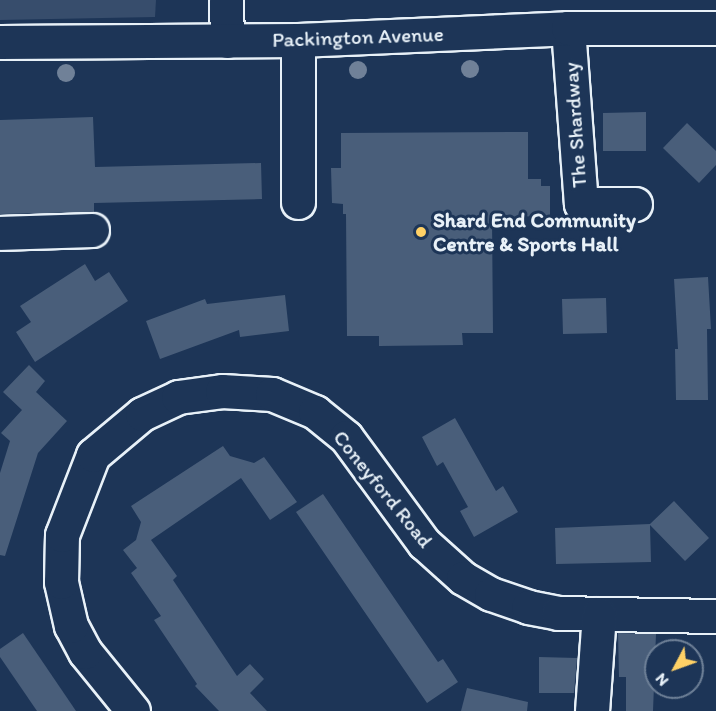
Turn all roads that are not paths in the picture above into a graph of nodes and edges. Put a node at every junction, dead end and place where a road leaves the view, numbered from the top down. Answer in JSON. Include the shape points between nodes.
{"nodes":[{"id":1,"x":226,"y":0,"type":"edge"},
{"id":2,"x":568,"y":28,"type":"junction"},
{"id":3,"x":716,"y":28,"type":"edge"},
{"id":4,"x":298,"y":40,"type":"junction"},
{"id":5,"x":227,"y":41,"type":"junction"},
{"id":6,"x":0,"y":42,"type":"edge"},
{"id":7,"x":298,"y":202,"type":"dead end"},
{"id":8,"x":635,"y":204,"type":"dead end"},
{"id":9,"x":93,"y":230,"type":"dead end"},
{"id":10,"x":0,"y":233,"type":"edge"},
{"id":11,"x":599,"y":614,"type":"junction"},
{"id":12,"x":716,"y":616,"type":"edge"},
{"id":13,"x":134,"y":711,"type":"edge"},
{"id":14,"x":592,"y":711,"type":"edge"}],
"edges":[{"from":1,"to":5,"type":"street"},
{"from":2,"to":3,"type":"street","name":"Packington Avenue"},
{"from":2,"to":4,"type":"street","name":"Packington Avenue"},
{"from":2,"to":8,"type":"street","name":"The Shardway","via":[[581,204]]},
{"from":4,"to":5,"type":"street","name":"Packington Avenue"},
{"from":4,"to":7,"type":"street"},
{"from":5,"to":6,"type":"street","name":"Packington Avenue"},
{"from":9,"to":10,"type":"street"},
{"from":11,"to":12,"type":"street","name":"Coneyford Road"},
{"from":11,"to":13,"type":"street","name":"Coneyford Road","via":[[558,613],[528,607],[491,594],[463,578],[424,543],[346,437],[315,412],[272,394],[222,390],[178,397],[142,414],[93,455],[62,535],[61,582],[71,626],[86,652]]},
{"from":11,"to":14,"type":"street"}]}
